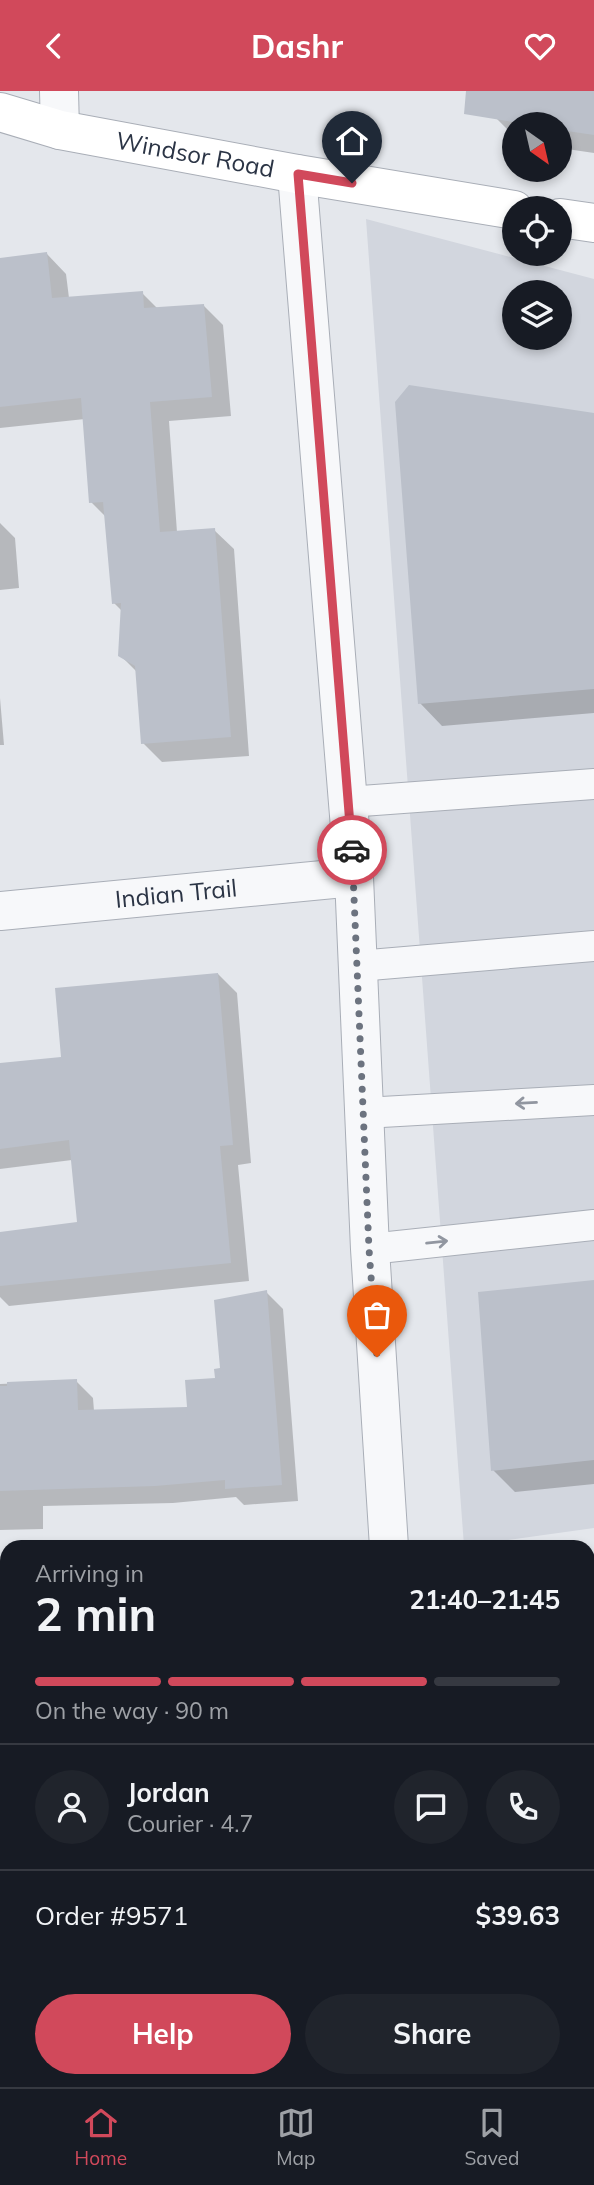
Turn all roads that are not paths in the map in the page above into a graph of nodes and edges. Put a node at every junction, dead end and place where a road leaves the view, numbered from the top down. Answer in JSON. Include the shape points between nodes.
{"nodes":[{"id":1,"x":59,"y":91,"type":"edge"},
{"id":2,"x":0,"y":112,"type":"edge"},
{"id":3,"x":61,"y":129,"type":"junction"},
{"id":4,"x":298,"y":174,"type":"junction"},
{"id":5,"x":502,"y":208,"type":"edge"},
{"id":6,"x":572,"y":220,"type":"edge"},
{"id":7,"x":594,"y":223,"type":"edge"},
{"id":8,"x":594,"y":784,"type":"edge"},
{"id":9,"x":348,"y":802,"type":"junction"},
{"id":10,"x":354,"y":877,"type":"junction"},
{"id":11,"x":0,"y":911,"type":"edge"},
{"id":12,"x":594,"y":946,"type":"edge"},
{"id":13,"x":358,"y":967,"type":"junction"},
{"id":14,"x":594,"y":1100,"type":"edge"},
{"id":15,"x":364,"y":1113,"type":"junction"},
{"id":16,"x":594,"y":1225,"type":"edge"},
{"id":17,"x":369,"y":1249,"type":"junction"},
{"id":18,"x":389,"y":1540,"type":"edge"}],
"edges":[{"from":1,"to":3,"type":"street"},
{"from":2,"to":3,"type":"street","name":"Windsor Road"},
{"from":3,"to":4,"type":"street","name":"Windsor Road"},
{"from":4,"to":5,"type":"street","name":"Windsor Road"},
{"from":4,"to":9,"type":"street"},
{"from":6,"to":7,"type":"street"},
{"from":8,"to":9,"type":"lane"},
{"from":9,"to":10,"type":"street"},
{"from":10,"to":11,"type":"street","name":"Indian Trail"},
{"from":10,"to":13,"type":"street"},
{"from":12,"to":13,"type":"lane"},
{"from":13,"to":15,"type":"street"},
{"from":14,"to":15,"type":"lane","one_way":true},
{"from":15,"to":17,"type":"street"},
{"from":17,"to":16,"type":"lane","one_way":true},
{"from":17,"to":18,"type":"street"}]}
